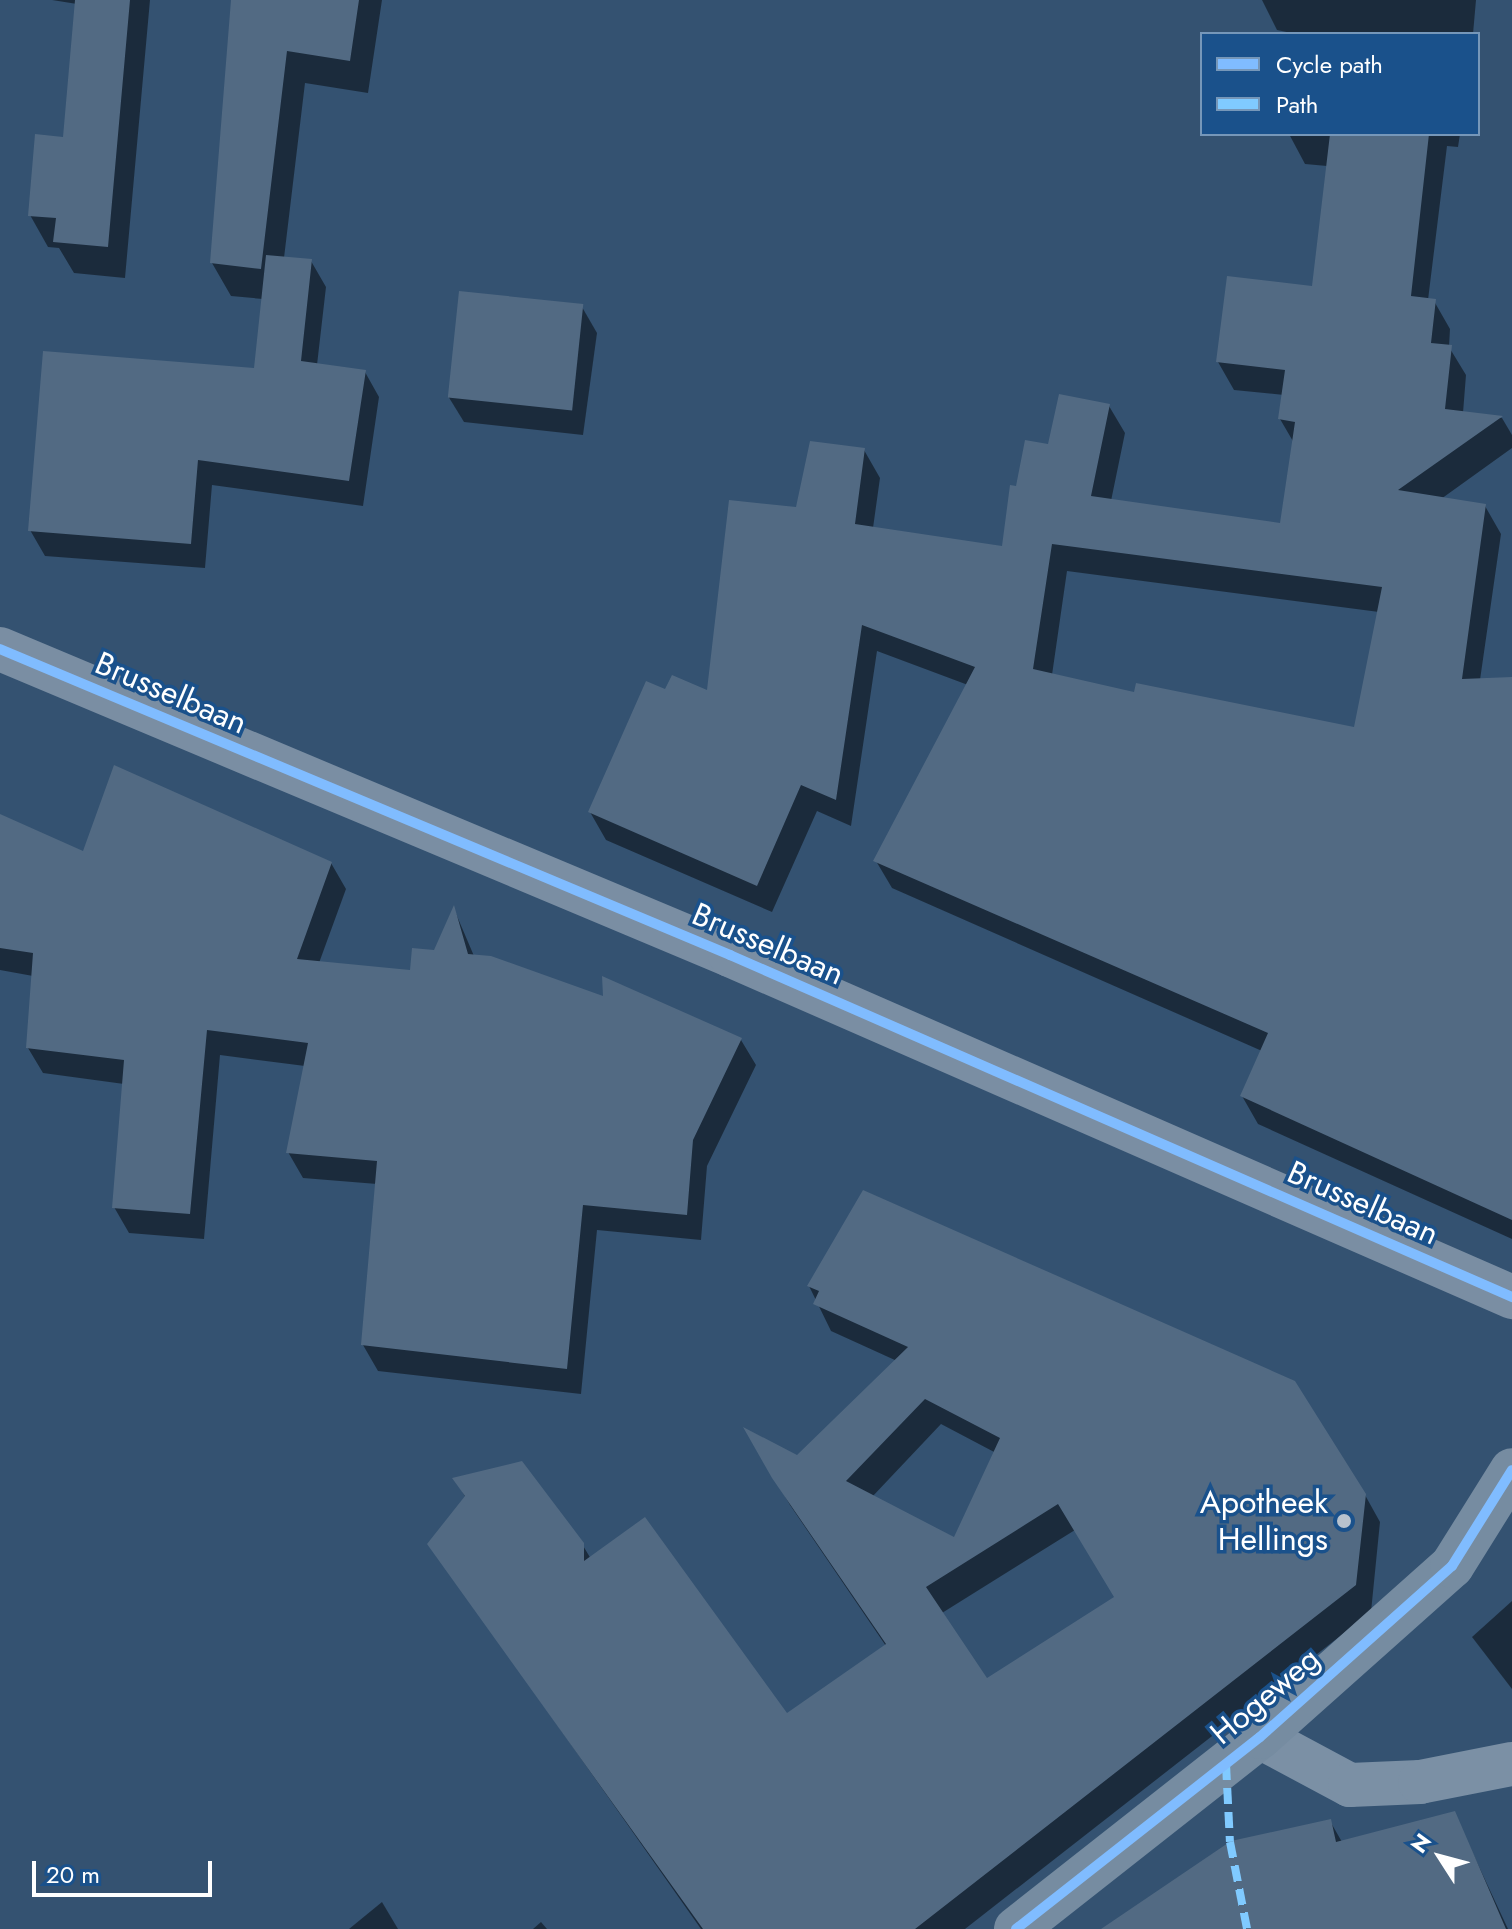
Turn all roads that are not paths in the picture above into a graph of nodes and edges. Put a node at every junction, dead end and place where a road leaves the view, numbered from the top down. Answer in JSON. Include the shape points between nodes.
{"nodes":[{"id":1,"x":0,"y":649,"type":"edge"},
{"id":2,"x":1512,"y":1297,"type":"edge"},
{"id":3,"x":1512,"y":1470,"type":"edge"},
{"id":4,"x":1260,"y":1737,"type":"junction"},
{"id":5,"x":1512,"y":1764,"type":"edge"},
{"id":6,"x":1016,"y":1929,"type":"edge"}],
"edges":[{"from":1,"to":2,"type":"main road","name":"Brusselbaan","via":[[730,955]]},
{"from":3,"to":4,"type":"street","name":"Hogeweg","via":[[1452,1566]]},
{"from":4,"to":5,"type":"street","via":[[1350,1785],[1420,1782]]},
{"from":4,"to":6,"type":"street","name":"Hogeweg"}]}
